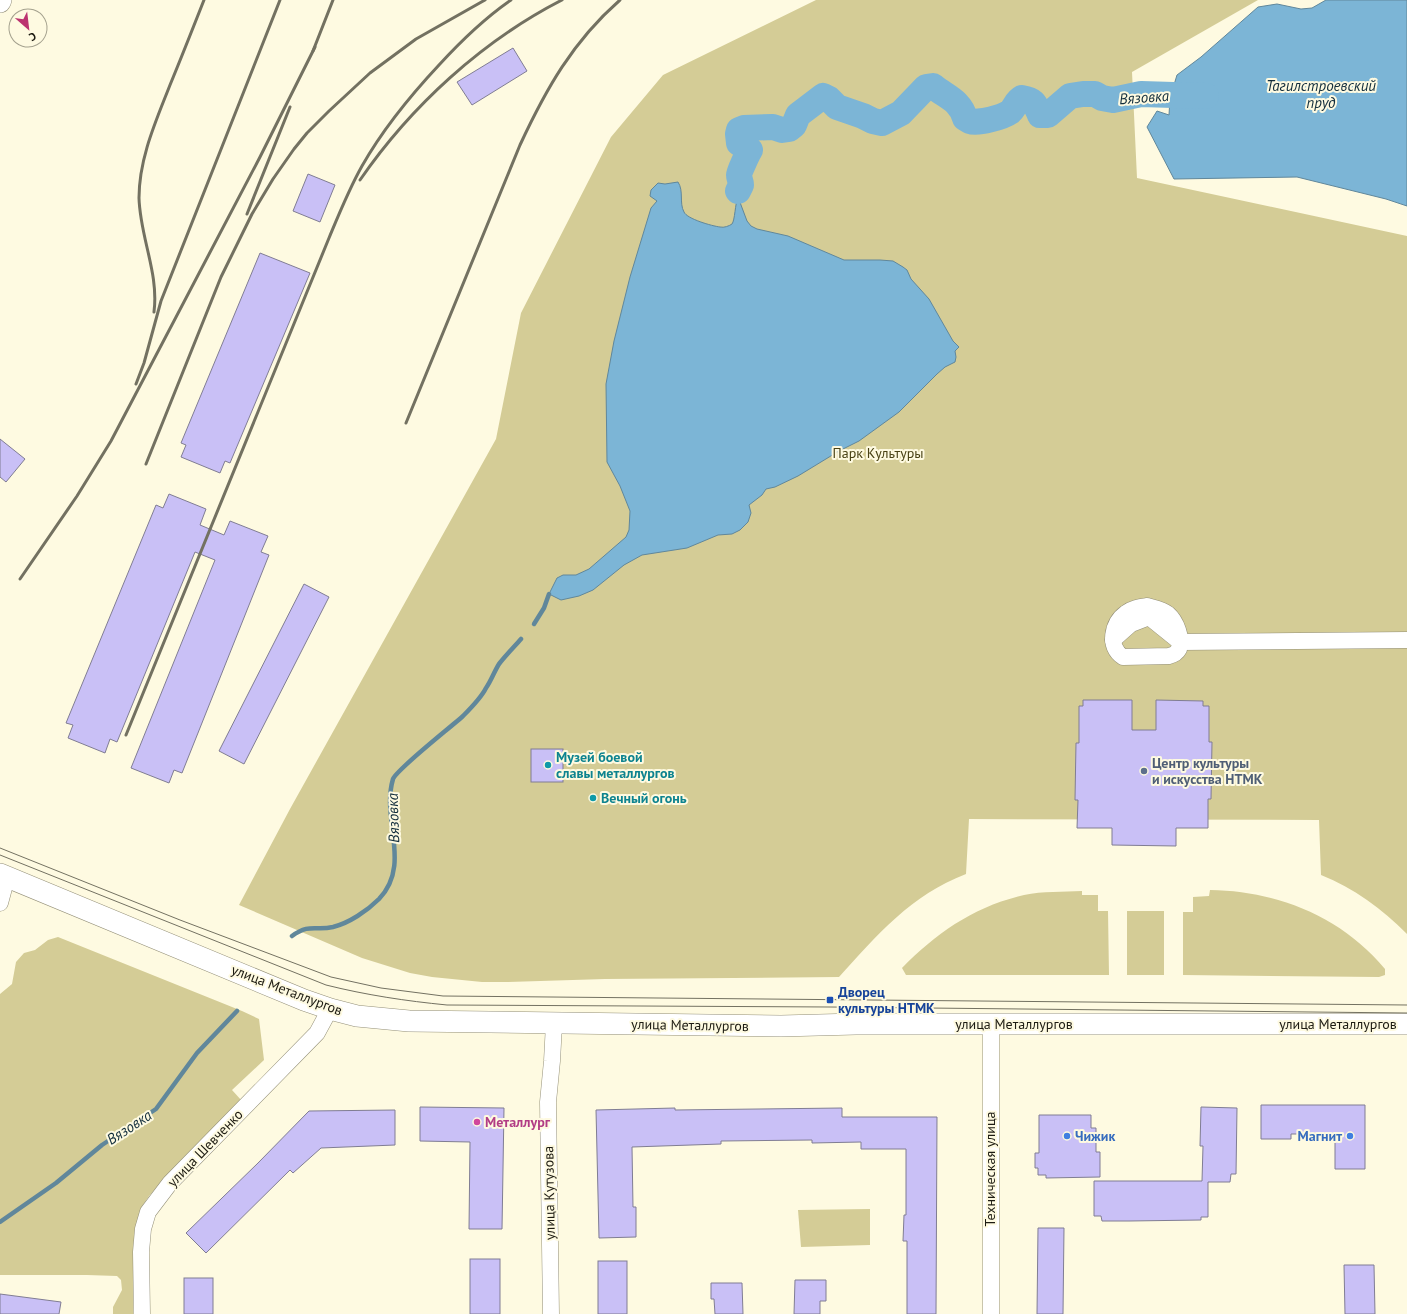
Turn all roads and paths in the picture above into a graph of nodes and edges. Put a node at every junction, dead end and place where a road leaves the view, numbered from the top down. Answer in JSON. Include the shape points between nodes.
{"nodes":[{"id":1,"x":1407,"y":640,"type":"edge"},
{"id":2,"x":1180,"y":642,"type":"junction"},
{"id":3,"x":3,"y":876,"type":"edge"},
{"id":4,"x":0,"y":903,"type":"edge"},
{"id":5,"x":330,"y":1009,"type":"junction"},
{"id":6,"x":554,"y":1024,"type":"junction"},
{"id":7,"x":1407,"y":1024,"type":"edge"},
{"id":8,"x":991,"y":1025,"type":"junction"},
{"id":9,"x":142,"y":1314,"type":"edge"},
{"id":10,"x":551,"y":1314,"type":"edge"},
{"id":11,"x":990,"y":1314,"type":"edge"}],
"edges":[{"from":1,"to":2,"type":"street"},
{"from":2,"to":2,"type":"street","via":[[1175,623],[1168,614],[1147,606],[1126,613],[1118,622],[1113,640],[1114,648],[1123,657],[1169,656],[1179,649]]},
{"from":3,"to":4,"type":"street"},
{"from":3,"to":5,"type":"main road","name":"улица Металлургов"},
{"from":5,"to":6,"type":"main road","name":"улица Металлургов","via":[[357,1016],[409,1021]]},
{"from":5,"to":9,"type":"street","name":"улица Шевченко","via":[[317,1033],[170,1183],[148,1212],[141,1252]]},
{"from":6,"to":8,"type":"main road","name":"улица Металлургов"},
{"from":6,"to":10,"type":"street","name":"улица Кутузова","via":[[548,1102]]},
{"from":7,"to":8,"type":"main road","name":"улица Металлургов"},
{"from":8,"to":11,"type":"street","name":"Техническая улица"}]}
